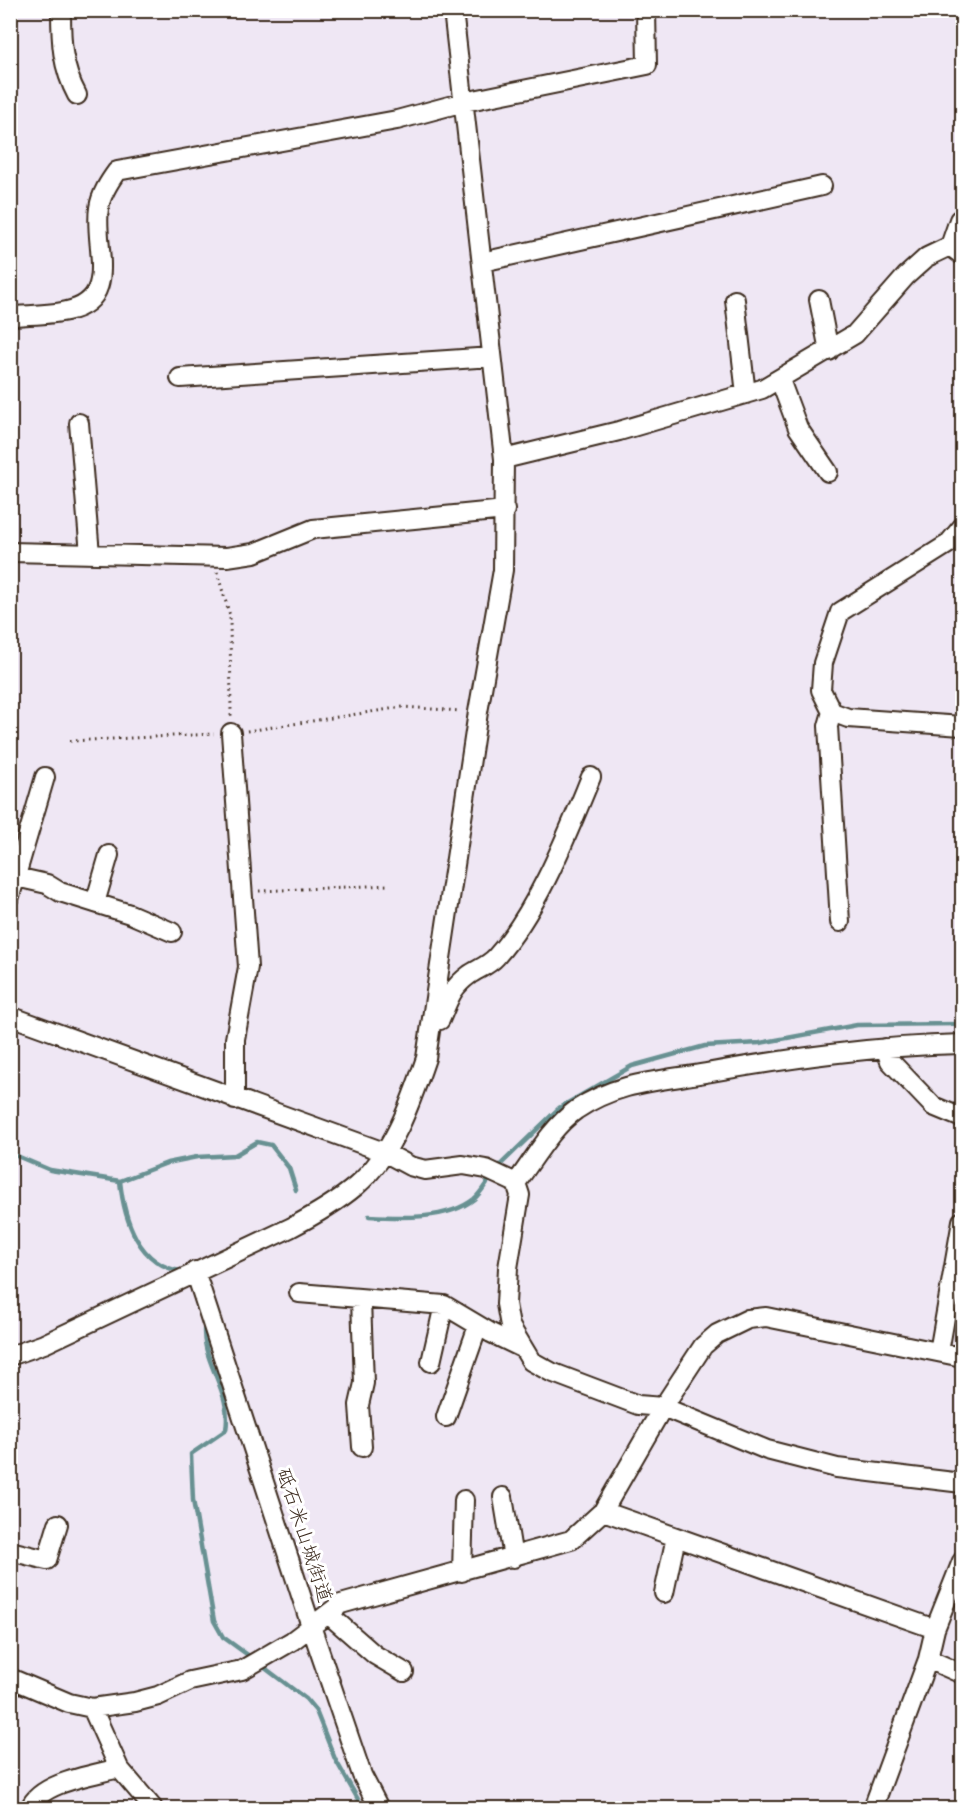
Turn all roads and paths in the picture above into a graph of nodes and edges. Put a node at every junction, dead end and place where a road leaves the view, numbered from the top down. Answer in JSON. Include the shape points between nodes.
{"nodes":[{"id":1,"x":61,"y":10,"type":"edge"},
{"id":2,"x":453,"y":10,"type":"edge"},
{"id":3,"x":646,"y":10,"type":"edge"},
{"id":4,"x":77,"y":96,"type":"dead end"},
{"id":5,"x":464,"y":102,"type":"junction"},
{"id":6,"x":822,"y":186,"type":"dead end"},
{"id":7,"x":963,"y":219,"type":"edge"},
{"id":8,"x":956,"y":251,"type":"edge"},
{"id":9,"x":482,"y":262,"type":"junction"},
{"id":10,"x":735,"y":300,"type":"dead end"},
{"id":11,"x":819,"y":300,"type":"dead end"},
{"id":12,"x":10,"y":316,"type":"edge"},
{"id":13,"x":829,"y":351,"type":"junction"},
{"id":14,"x":492,"y":357,"type":"junction"},
{"id":15,"x":180,"y":378,"type":"dead end"},
{"id":16,"x":780,"y":380,"type":"junction"},
{"id":17,"x":746,"y":394,"type":"junction"},
{"id":18,"x":79,"y":423,"type":"dead end"},
{"id":19,"x":504,"y":459,"type":"junction"},
{"id":20,"x":828,"y":471,"type":"dead end"},
{"id":21,"x":506,"y":510,"type":"junction"},
{"id":22,"x":963,"y":527,"type":"edge"},
{"id":23,"x":10,"y":552,"type":"edge"},
{"id":24,"x":90,"y":554,"type":"junction"},
{"id":25,"x":213,"y":556,"type":"junction"},
{"id":26,"x":478,"y":712,"type":"junction"},
{"id":27,"x":832,"y":712,"type":"junction"},
{"id":28,"x":963,"y":726,"type":"edge"},
{"id":29,"x":231,"y":733,"type":"junction"},
{"id":30,"x":70,"y":741,"type":"dead end"},
{"id":31,"x":45,"y":777,"type":"dead end"},
{"id":32,"x":591,"y":777,"type":"dead end"},
{"id":33,"x":19,"y":838,"type":"edge"},
{"id":34,"x":109,"y":855,"type":"dead end"},
{"id":35,"x":16,"y":877,"type":"junction"},
{"id":36,"x":389,"y":885,"type":"dead end"},
{"id":37,"x":242,"y":891,"type":"junction"},
{"id":38,"x":10,"y":896,"type":"edge"},
{"id":39,"x":95,"y":903,"type":"junction"},
{"id":40,"x":840,"y":922,"type":"dead end"},
{"id":41,"x":172,"y":932,"type":"dead end"},
{"id":42,"x":10,"y":1017,"type":"edge"},
{"id":43,"x":431,"y":1029,"type":"junction"},
{"id":44,"x":963,"y":1044,"type":"edge"},
{"id":45,"x":885,"y":1048,"type":"junction"},
{"id":46,"x":235,"y":1100,"type":"junction"},
{"id":47,"x":963,"y":1118,"type":"edge"},
{"id":48,"x":384,"y":1152,"type":"junction"},
{"id":49,"x":516,"y":1184,"type":"junction"},
{"id":50,"x":963,"y":1221,"type":"edge"},
{"id":51,"x":195,"y":1271,"type":"junction"},
{"id":52,"x":299,"y":1293,"type":"dead end"},
{"id":53,"x":361,"y":1300,"type":"junction"},
{"id":54,"x":444,"y":1305,"type":"junction"},
{"id":55,"x":478,"y":1326,"type":"junction"},
{"id":56,"x":522,"y":1348,"type":"junction"},
{"id":57,"x":939,"y":1352,"type":"junction"},
{"id":58,"x":10,"y":1356,"type":"edge"},
{"id":59,"x":963,"y":1357,"type":"edge"},
{"id":60,"x":432,"y":1362,"type":"dead end"},
{"id":61,"x":663,"y":1407,"type":"junction"},
{"id":62,"x":446,"y":1417,"type":"dead end"},
{"id":63,"x":362,"y":1447,"type":"dead end"},
{"id":64,"x":963,"y":1483,"type":"edge"},
{"id":65,"x":503,"y":1497,"type":"dead end"},
{"id":66,"x":464,"y":1500,"type":"dead end"},
{"id":67,"x":603,"y":1511,"type":"junction"},
{"id":68,"x":58,"y":1524,"type":"dead end"},
{"id":69,"x":676,"y":1537,"type":"junction"},
{"id":70,"x":10,"y":1551,"type":"edge"},
{"id":71,"x":513,"y":1558,"type":"junction"},
{"id":72,"x":963,"y":1562,"type":"edge"},
{"id":73,"x":462,"y":1572,"type":"junction"},
{"id":74,"x":664,"y":1593,"type":"dead end"},
{"id":75,"x":328,"y":1614,"type":"junction"},
{"id":76,"x":310,"y":1626,"type":"junction"},
{"id":77,"x":934,"y":1629,"type":"junction"},
{"id":78,"x":928,"y":1659,"type":"junction"},
{"id":79,"x":404,"y":1672,"type":"dead end"},
{"id":80,"x":963,"y":1674,"type":"edge"},
{"id":81,"x":10,"y":1678,"type":"edge"},
{"id":82,"x":92,"y":1708,"type":"junction"},
{"id":83,"x":119,"y":1768,"type":"junction"},
{"id":84,"x":30,"y":1809,"type":"edge"},
{"id":85,"x":153,"y":1809,"type":"edge"},
{"id":86,"x":380,"y":1809,"type":"edge"},
{"id":87,"x":873,"y":1809,"type":"edge"}],
"edges":[{"from":1,"to":4,"type":"street","via":[[61,51],[66,75]]},
{"from":2,"to":5,"type":"street"},
{"from":3,"to":5,"type":"street","via":[[647,65]]},
{"from":5,"to":9,"type":"street"},
{"from":5,"to":12,"type":"street","via":[[397,120],[117,171],[99,208],[101,280],[93,298],[69,311]]},
{"from":6,"to":9,"type":"street"},
{"from":7,"to":8,"type":"street","via":[[954,227]]},
{"from":8,"to":13,"type":"street","via":[[927,257],[855,334]]},
{"from":9,"to":14,"type":"street"},
{"from":10,"to":17,"type":"street"},
{"from":11,"to":13,"type":"street"},
{"from":13,"to":16,"type":"street"},
{"from":14,"to":15,"type":"street"},
{"from":14,"to":19,"type":"street"},
{"from":16,"to":17,"type":"street"},
{"from":16,"to":20,"type":"street","via":[[798,428]]},
{"from":17,"to":19,"type":"street"},
{"from":18,"to":24,"type":"street"},
{"from":19,"to":21,"type":"street"},
{"from":21,"to":25,"type":"street","via":[[313,529],[254,553]]},
{"from":21,"to":26,"type":"street","via":[[503,570]]},
{"from":22,"to":27,"type":"street","via":[[948,544],[840,612],[823,663],[821,690]]},
{"from":23,"to":24,"type":"street"},
{"from":24,"to":25,"type":"street"},
{"from":25,"to":29,"type":"path","via":[[230,616]]},
{"from":26,"to":29,"type":"path","via":[[403,707]]},
{"from":26,"to":43,"type":"street"},
{"from":27,"to":28,"type":"street","via":[[848,718]]},
{"from":27,"to":40,"type":"street","via":[[828,726]]},
{"from":29,"to":30,"type":"path"},
{"from":29,"to":37,"type":"street"},
{"from":31,"to":33,"type":"street"},
{"from":32,"to":43,"type":"street","via":[[558,857],[521,921],[495,959],[455,987],[436,1027]]},
{"from":33,"to":35,"type":"street"},
{"from":34,"to":39,"type":"street"},
{"from":35,"to":38,"type":"street"},
{"from":35,"to":39,"type":"street","via":[[47,884]]},
{"from":36,"to":37,"type":"path"},
{"from":37,"to":46,"type":"street","via":[[248,967],[235,1039]]},
{"from":39,"to":41,"type":"street"},
{"from":42,"to":46,"type":"street"},
{"from":43,"to":48,"type":"street","via":[[409,1109]]},
{"from":44,"to":45,"type":"street"},
{"from":45,"to":47,"type":"street","via":[[890,1061],[933,1106]]},
{"from":45,"to":49,"type":"street","via":[[807,1055],[616,1088],[562,1122]]},
{"from":46,"to":48,"type":"street"},
{"from":48,"to":49,"type":"street","via":[[425,1170],[463,1165],[486,1169]]},
{"from":48,"to":51,"type":"street","via":[[358,1185],[325,1209]]},
{"from":49,"to":56,"type":"street","via":[[519,1196],[506,1304],[510,1326]]},
{"from":50,"to":57,"type":"street"},
{"from":51,"to":58,"type":"street","via":[[44,1344]]},
{"from":51,"to":76,"type":"street","name":"砥石米山城街道"},
{"from":52,"to":53,"type":"street"},
{"from":53,"to":54,"type":"street"},
{"from":53,"to":63,"type":"street"},
{"from":54,"to":55,"type":"street"},
{"from":54,"to":60,"type":"street"},
{"from":55,"to":56,"type":"street"},
{"from":55,"to":62,"type":"street"},
{"from":56,"to":61,"type":"street","via":[[531,1361],[551,1372],[638,1405]]},
{"from":57,"to":59,"type":"street"},
{"from":57,"to":61,"type":"street","via":[[766,1317],[748,1318],[703,1346]]},
{"from":61,"to":64,"type":"street","via":[[767,1450],[837,1468]]},
{"from":61,"to":67,"type":"street"},
{"from":65,"to":71,"type":"street"},
{"from":66,"to":73,"type":"street"},
{"from":67,"to":69,"type":"street"},
{"from":67,"to":71,"type":"street","via":[[571,1540]]},
{"from":68,"to":70,"type":"street","via":[[47,1560]]},
{"from":69,"to":74,"type":"street"},
{"from":69,"to":77,"type":"street"},
{"from":71,"to":73,"type":"street"},
{"from":72,"to":77,"type":"street"},
{"from":73,"to":75,"type":"street","via":[[341,1604]]},
{"from":75,"to":76,"type":"street"},
{"from":75,"to":79,"type":"street","via":[[375,1655]]},
{"from":76,"to":82,"type":"street","via":[[242,1670],[190,1681],[135,1702]]},
{"from":76,"to":86,"type":"street","name":"砥石米山城街道","via":[[362,1775]]},
{"from":77,"to":78,"type":"street"},
{"from":78,"to":80,"type":"street"},
{"from":78,"to":87,"type":"street"},
{"from":81,"to":82,"type":"street","via":[[69,1703]]},
{"from":82,"to":83,"type":"street"},
{"from":83,"to":84,"type":"street","via":[[63,1782],[33,1800]]},
{"from":83,"to":85,"type":"street"}]}
